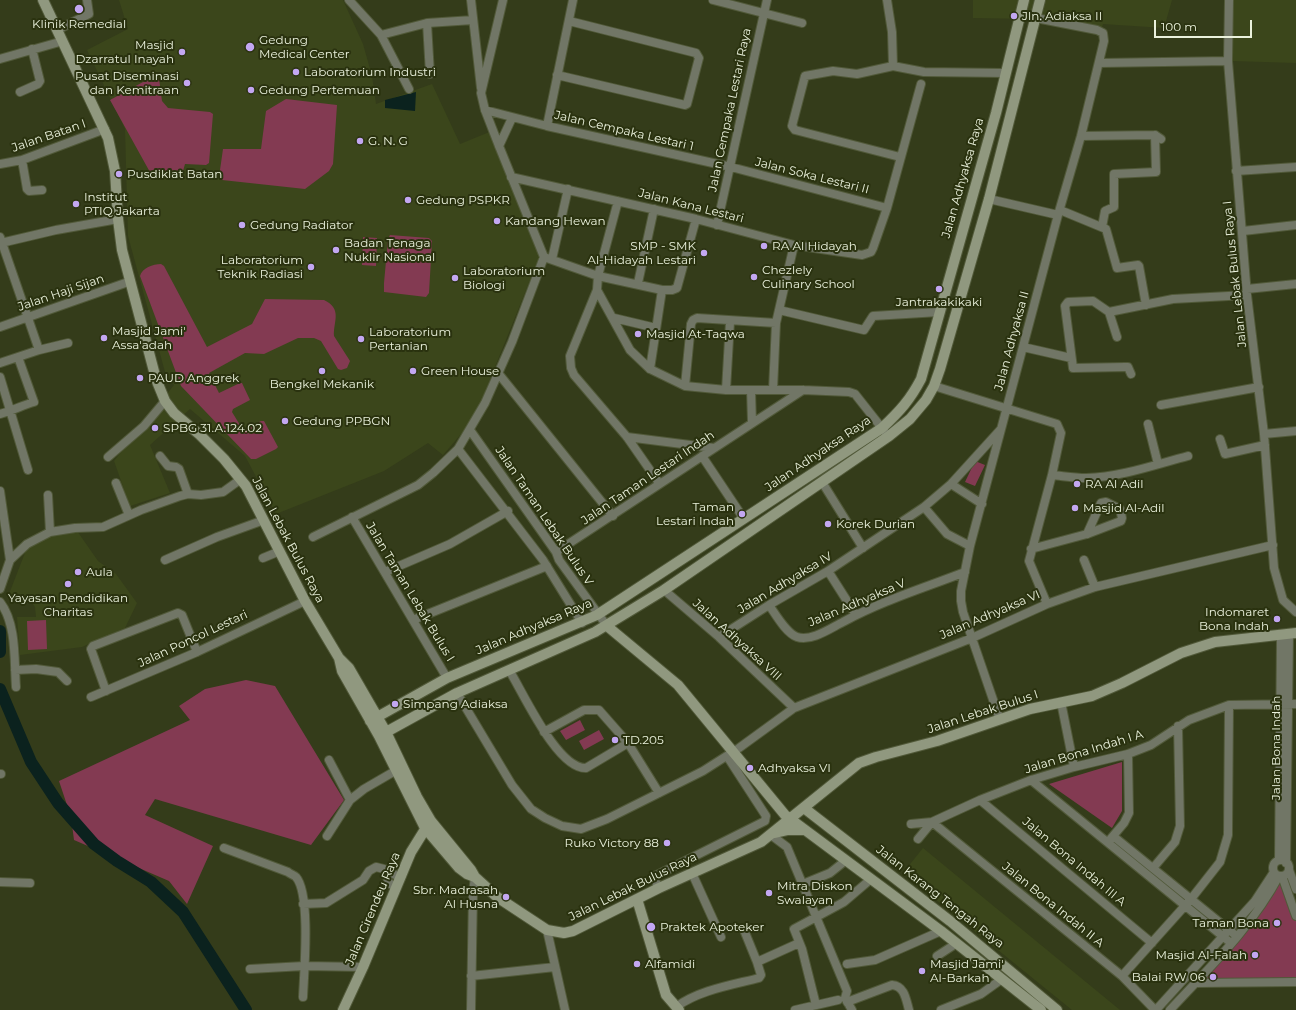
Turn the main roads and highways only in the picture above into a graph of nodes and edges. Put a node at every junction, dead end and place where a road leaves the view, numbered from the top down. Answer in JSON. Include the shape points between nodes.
{"nodes":[{"id":1,"x":43,"y":0,"type":"edge"},
{"id":2,"x":1024,"y":0,"type":"edge"},
{"id":3,"x":1040,"y":0,"type":"edge"},
{"id":4,"x":952,"y":263,"type":"junction"},
{"id":5,"x":969,"y":268,"type":"junction"},
{"id":6,"x":607,"y":626,"type":"junction"},
{"id":7,"x":1289,"y":634,"type":"edge"},
{"id":8,"x":387,"y":712,"type":"junction"},
{"id":9,"x":374,"y":719,"type":"junction"},
{"id":10,"x":386,"y":732,"type":"junction"},
{"id":11,"x":822,"y":793,"type":"junction"},
{"id":12,"x":804,"y":808,"type":"junction"},
{"id":13,"x":780,"y":810,"type":"junction"},
{"id":14,"x":790,"y":819,"type":"junction"},
{"id":15,"x":820,"y":820,"type":"junction"},
{"id":16,"x":428,"y":825,"type":"junction"},
{"id":17,"x":781,"y":826,"type":"junction"},
{"id":18,"x":805,"y":830,"type":"junction"},
{"id":19,"x":772,"y":835,"type":"junction"},
{"id":20,"x":638,"y":899,"type":"junction"},
{"id":21,"x":678,"y":1008,"type":"edge"},
{"id":22,"x":343,"y":1010,"type":"edge"},
{"id":23,"x":1041,"y":1010,"type":"edge"},
{"id":24,"x":1057,"y":1010,"type":"edge"}],
"edges":[{"from":1,"to":9,"type":"main road","name":"Jalan Lebak Bulus Raya","via":[[105,129],[114,166],[122,250],[156,379],[165,401],[241,479],[305,601],[339,658],[349,668]]},
{"from":2,"to":4,"type":"main road","name":"Jalan Adhyaksa Raya"},
{"from":3,"to":5,"type":"main road","name":"Jalan Adhyaksa Raya"},
{"from":4,"to":5,"type":"main road"},
{"from":4,"to":8,"type":"main road","name":"Jalan Adhyaksa Raya","via":[[921,379],[911,398],[882,428],[597,615],[447,678]]},
{"from":5,"to":6,"type":"main road","name":"Jalan Adhyaksa Raya","via":[[934,386],[910,419],[664,590]]},
{"from":6,"to":10,"type":"main road","name":"Jalan Adhyaksa Raya","via":[[457,693]]},
{"from":6,"to":13,"type":"main road","via":[[678,685],[730,753]]},
{"from":7,"to":11,"type":"main road","name":"Jalan Lebak Bulus I","via":[[1208,645],[1181,653],[1092,696],[1030,709],[938,741],[876,756],[859,763]]},
{"from":8,"to":9,"type":"main road","name":"Jalan Adhyaksa Raya"},
{"from":8,"to":10,"type":"main road"},
{"from":9,"to":10,"type":"main road","name":"Jalan Lebak Bulus Raya"},
{"from":10,"to":16,"type":"main road","name":"Jalan Lebak Bulus Raya"},
{"from":10,"to":16,"type":"main road","name":"Jalan Lebak Bulus Raya","via":[[395,771]]},
{"from":11,"to":12,"type":"main road","name":"Jalan Lebak Bulus I"},
{"from":11,"to":15,"type":"main road","via":[[818,811]]},
{"from":12,"to":14,"type":"main road","name":"Jalan Lebak Bulus Raya"},
{"from":12,"to":15,"type":"main road","name":"Jalan Karang Tengah Raya"},
{"from":13,"to":14,"type":"main road"},
{"from":13,"to":17,"type":"main road"},
{"from":14,"to":17,"type":"main road","name":"Jalan Lebak Bulus Raya"},
{"from":14,"to":18,"type":"main road"},
{"from":15,"to":24,"type":"main road","name":"Jalan Karang Tengah Raya","via":[[971,938]]},
{"from":16,"to":20,"type":"main road","name":"Jalan Lebak Bulus Raya","via":[[476,877],[507,905],[547,930],[564,933],[573,931]]},
{"from":16,"to":22,"type":"main road","name":"Jalan Cirendeu Raya","via":[[411,852]]},
{"from":17,"to":19,"type":"main road","name":"Jalan Lebak Bulus Raya"},
{"from":18,"to":19,"type":"main road","via":[[788,830]]},
{"from":18,"to":23,"type":"main road","via":[[957,943]]},
{"from":19,"to":20,"type":"main road","name":"Jalan Lebak Bulus Raya"},
{"from":20,"to":21,"type":"main road","via":[[666,995]]}]}
